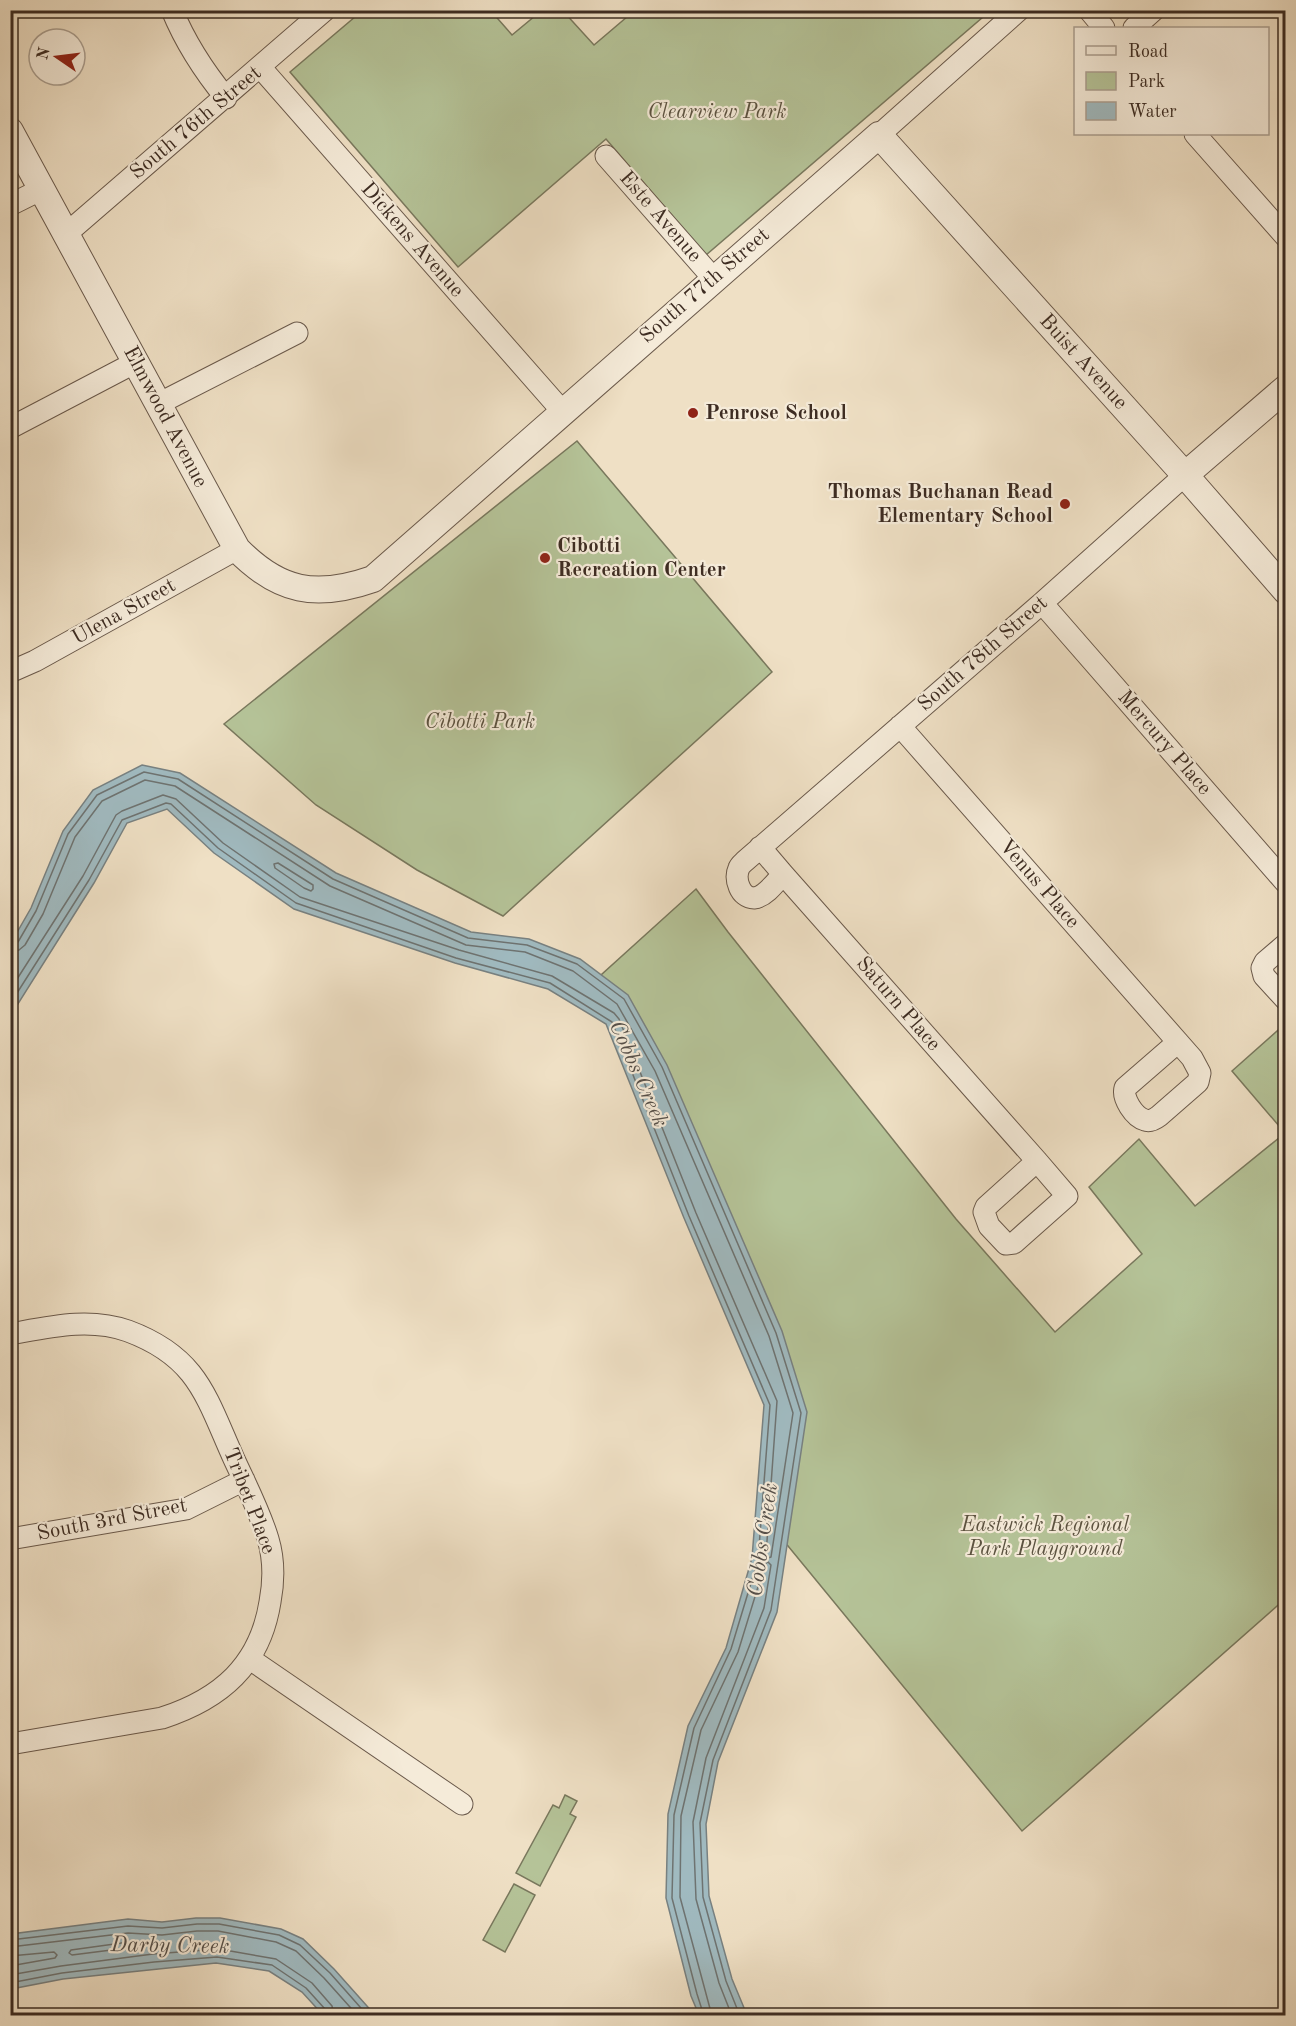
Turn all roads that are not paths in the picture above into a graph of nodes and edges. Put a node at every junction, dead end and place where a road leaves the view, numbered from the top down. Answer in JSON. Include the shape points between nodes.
{"nodes":[{"id":1,"x":172,"y":10,"type":"edge"},
{"id":2,"x":326,"y":10,"type":"edge"},
{"id":3,"x":1019,"y":10,"type":"edge"},
{"id":4,"x":1154,"y":10,"type":"edge"},
{"id":5,"x":1135,"y":27,"type":"edge"},
{"id":6,"x":261,"y":68,"type":"junction"},
{"id":7,"x":226,"y":98,"type":"junction"},
{"id":8,"x":10,"y":131,"type":"edge"},
{"id":9,"x":879,"y":135,"type":"junction"},
{"id":10,"x":1196,"y":135,"type":"edge"},
{"id":11,"x":606,"y":156,"type":"dead end"},
{"id":12,"x":42,"y":189,"type":"junction"},
{"id":13,"x":10,"y":206,"type":"edge"},
{"id":14,"x":66,"y":234,"type":"junction"},
{"id":15,"x":1286,"y":237,"type":"edge"},
{"id":16,"x":713,"y":278,"type":"junction"},
{"id":17,"x":297,"y":333,"type":"dead end"},
{"id":18,"x":135,"y":362,"type":"junction"},
{"id":19,"x":1286,"y":388,"type":"edge"},
{"id":20,"x":158,"y":404,"type":"junction"},
{"id":21,"x":563,"y":412,"type":"junction"},
{"id":22,"x":10,"y":428,"type":"edge"},
{"id":23,"x":1185,"y":475,"type":"junction"},
{"id":24,"x":237,"y":549,"type":"junction"},
{"id":25,"x":393,"y":563,"type":"joint"},
{"id":26,"x":1286,"y":591,"type":"edge"},
{"id":27,"x":1042,"y":603,"type":"junction"},
{"id":28,"x":10,"y":672,"type":"edge"},
{"id":29,"x":900,"y":726,"type":"junction"},
{"id":30,"x":760,"y":847,"type":"junction"},
{"id":31,"x":783,"y":874,"type":"junction"},
{"id":32,"x":1286,"y":883,"type":"edge"},
{"id":33,"x":1286,"y":944,"type":"edge"},
{"id":34,"x":1286,"y":999,"type":"edge"},
{"id":35,"x":1178,"y":1042,"type":"dead end"},
{"id":36,"x":1036,"y":1161,"type":"junction"},
{"id":37,"x":10,"y":1334,"type":"edge"},
{"id":38,"x":244,"y":1480,"type":"junction"},
{"id":39,"x":10,"y":1539,"type":"edge"},
{"id":40,"x":250,"y":1659,"type":"junction"},
{"id":41,"x":10,"y":1744,"type":"edge"},
{"id":42,"x":462,"y":1804,"type":"dead end"}],
"edges":[{"from":1,"to":7,"type":"street","via":[[184,38]]},
{"from":2,"to":6,"type":"street","name":"South 76th Street"},
{"from":3,"to":9,"type":"street","name":"South 77th Street"},
{"from":4,"to":5,"type":"street"},
{"from":6,"to":7,"type":"street","name":"South 76th Street"},
{"from":6,"to":21,"type":"street","name":"Dickens Avenue"},
{"from":7,"to":14,"type":"street","name":"South 76th Street"},
{"from":8,"to":12,"type":"street","name":"Elmwood Avenue"},
{"from":9,"to":16,"type":"street","name":"South 77th Street"},
{"from":9,"to":23,"type":"street","name":"Buist Avenue"},
{"from":10,"to":15,"type":"street"},
{"from":11,"to":16,"type":"street","name":"Este Avenue"},
{"from":12,"to":13,"type":"street"},
{"from":12,"to":14,"type":"street","name":"Elmwood Avenue"},
{"from":14,"to":18,"type":"street","name":"Elmwood Avenue"},
{"from":16,"to":21,"type":"street","name":"South 77th Street"},
{"from":17,"to":20,"type":"street"},
{"from":18,"to":20,"type":"street","name":"Elmwood Avenue"},
{"from":18,"to":22,"type":"street"},
{"from":19,"to":23,"type":"street","name":"South 78th Street"},
{"from":20,"to":24,"type":"street","name":"Elmwood Avenue"},
{"from":21,"to":25,"type":"street","name":"South 77th Street"},
{"from":23,"to":26,"type":"street","name":"Buist Avenue"},
{"from":23,"to":27,"type":"street","name":"South 78th Street"},
{"from":24,"to":25,"type":"street","name":"Elmwood Avenue","via":[[252,565],[281,583],[313,589],[348,588],[373,579]]},
{"from":24,"to":28,"type":"street","name":"Ulena Street","via":[[35,662]]},
{"from":27,"to":29,"type":"street","name":"South 78th Street"},
{"from":27,"to":32,"type":"street","name":"Mercury Place"},
{"from":29,"to":30,"type":"street","name":"South 78th Street"},
{"from":29,"to":35,"type":"street","name":"Venus Place"},
{"from":30,"to":31,"type":"street","name":"Saturn Place"},
{"from":30,"to":31,"type":"street","name":"South 78th Street","via":[[739,869],[737,878],[746,896],[761,895]]},
{"from":31,"to":36,"type":"street","name":"Saturn Place"},
{"from":33,"to":34,"type":"street","via":[[1262,968],[1264,976]]},
{"from":36,"to":36,"type":"street","name":"Saturn Place","via":[[1067,1196],[1014,1243],[1006,1244],[989,1226],[984,1212]]},
{"from":37,"to":38,"type":"street","name":"Tribet Place","via":[[88,1324],[126,1330],[159,1345],[190,1370],[201,1386]]},
{"from":38,"to":39,"type":"street","name":"South 3rd Street","via":[[186,1509]]},
{"from":38,"to":40,"type":"street","name":"Tribet Place","via":[[268,1539],[273,1566],[268,1614]]},
{"from":40,"to":41,"type":"street","name":"Tribet Place","via":[[228,1683],[185,1710],[162,1718]]},
{"from":40,"to":42,"type":"street"}]}
